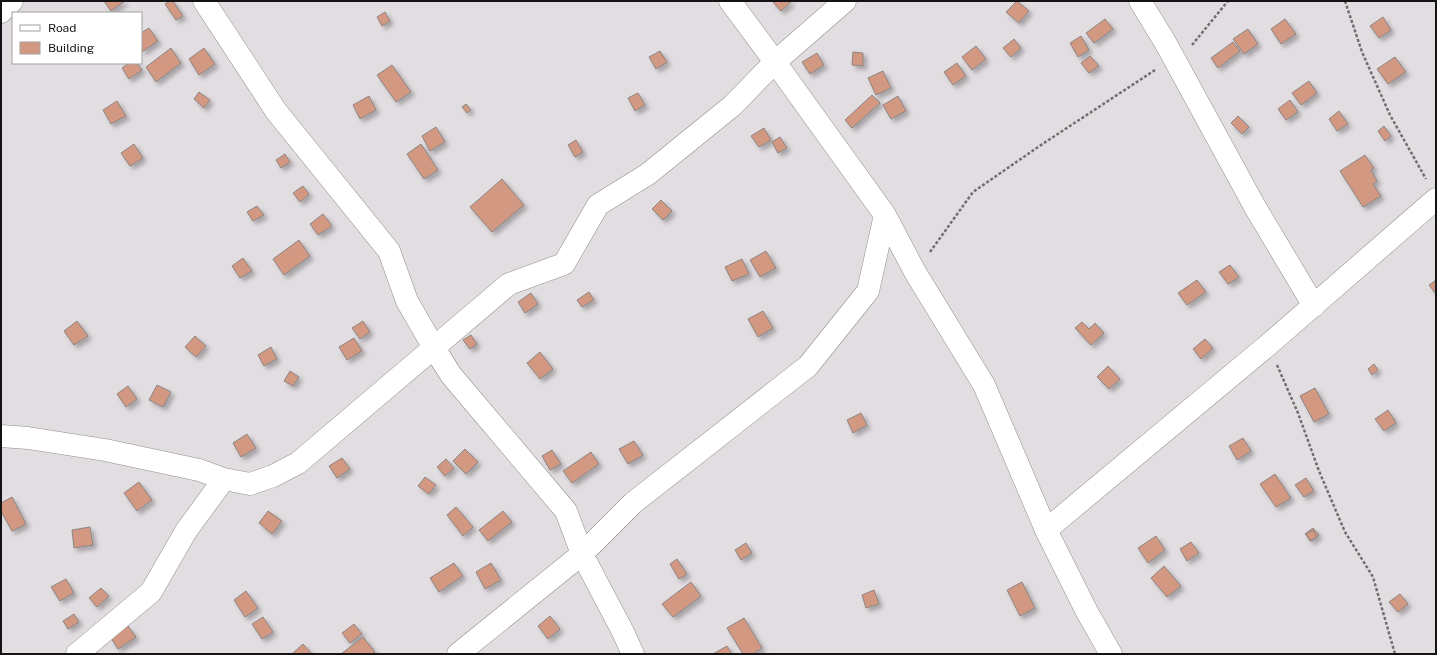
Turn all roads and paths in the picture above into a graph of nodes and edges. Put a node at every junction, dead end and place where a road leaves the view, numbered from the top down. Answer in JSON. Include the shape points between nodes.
{"nodes":[{"id":1,"x":12,"y":1,"type":"edge"},
{"id":2,"x":204,"y":1,"type":"edge"},
{"id":3,"x":730,"y":1,"type":"edge"},
{"id":4,"x":846,"y":1,"type":"edge"},
{"id":5,"x":1140,"y":1,"type":"edge"},
{"id":6,"x":1228,"y":1,"type":"edge"},
{"id":7,"x":1346,"y":1,"type":"edge"},
{"id":8,"x":1,"y":12,"type":"edge"},
{"id":9,"x":1166,"y":42,"type":"junction"},
{"id":10,"x":775,"y":62,"type":"junction"},
{"id":11,"x":1432,"y":191,"type":"edge"},
{"id":12,"x":885,"y":215,"type":"junction"},
{"id":13,"x":915,"y":272,"type":"junction"},
{"id":14,"x":1314,"y":306,"type":"junction"},
{"id":15,"x":1268,"y":345,"type":"junction"},
{"id":16,"x":434,"y":348,"type":"junction"},
{"id":17,"x":1,"y":436,"type":"edge"},
{"id":18,"x":224,"y":479,"type":"junction"},
{"id":19,"x":1046,"y":530,"type":"junction"},
{"id":20,"x":582,"y":554,"type":"junction"},
{"id":21,"x":77,"y":654,"type":"edge"},
{"id":22,"x":458,"y":654,"type":"edge"},
{"id":23,"x":633,"y":654,"type":"edge"},
{"id":24,"x":1112,"y":654,"type":"edge"},
{"id":25,"x":1395,"y":654,"type":"edge"}],
"edges":[{"from":1,"to":8,"type":"street"},
{"from":2,"to":16,"type":"street","via":[[276,111],[389,251],[407,301]]},
{"from":3,"to":10,"type":"street"},
{"from":4,"to":10,"type":"street"},
{"from":5,"to":9,"type":"street"},
{"from":6,"to":9,"type":"path","via":[[1192,45]]},
{"from":7,"to":11,"type":"path","via":[[1362,52],[1390,115]]},
{"from":9,"to":13,"type":"path","via":[[1158,68],[974,192]]},
{"from":9,"to":14,"type":"street","via":[[1255,207]]},
{"from":10,"to":12,"type":"street"},
{"from":10,"to":16,"type":"street","via":[[732,106],[654,169],[598,205],[564,264],[509,284]]},
{"from":11,"to":14,"type":"street"},
{"from":12,"to":13,"type":"street"},
{"from":12,"to":20,"type":"street","via":[[868,291],[808,366],[633,503]]},
{"from":13,"to":19,"type":"street","via":[[984,385]]},
{"from":14,"to":15,"type":"street"},
{"from":15,"to":19,"type":"street"},
{"from":15,"to":25,"type":"path","via":[[1345,532],[1373,577]]},
{"from":16,"to":18,"type":"street","via":[[298,463],[250,484]]},
{"from":16,"to":20,"type":"street","via":[[451,375],[566,511]]},
{"from":17,"to":18,"type":"street","via":[[105,450],[199,470]]},
{"from":18,"to":21,"type":"street","via":[[186,531],[151,592]]},
{"from":19,"to":24,"type":"street","via":[[1087,612]]},
{"from":20,"to":22,"type":"street"},
{"from":20,"to":23,"type":"street"}]}
